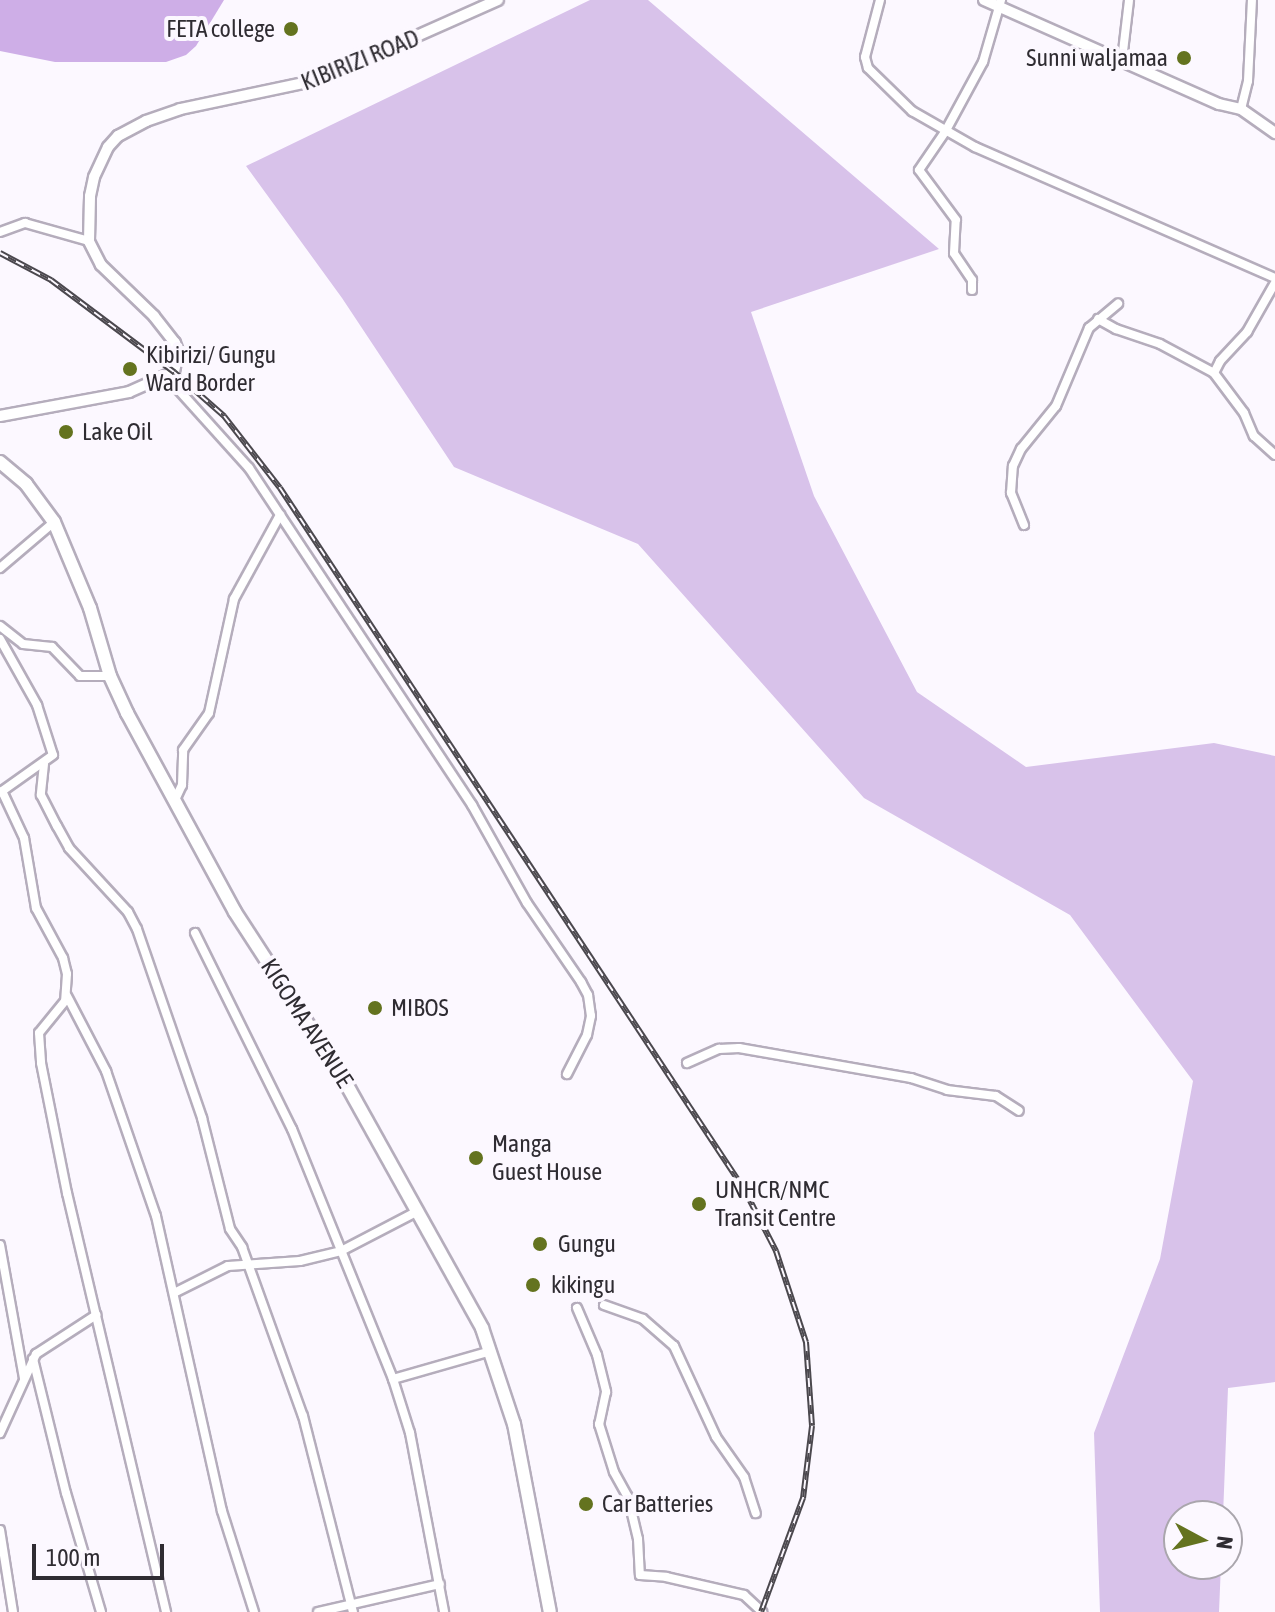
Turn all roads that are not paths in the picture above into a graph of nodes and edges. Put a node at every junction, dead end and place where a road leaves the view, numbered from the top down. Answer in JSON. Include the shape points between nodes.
{"nodes":[{"id":1,"x":498,"y":0,"type":"edge"},
{"id":2,"x":880,"y":0,"type":"edge"},
{"id":3,"x":984,"y":0,"type":"edge"},
{"id":4,"x":1129,"y":0,"type":"edge"},
{"id":5,"x":1252,"y":0,"type":"edge"},
{"id":6,"x":1000,"y":3,"type":"edge"},
{"id":7,"x":1122,"y":60,"type":"junction"},
{"id":8,"x":1241,"y":109,"type":"junction"},
{"id":9,"x":945,"y":132,"type":"junction"},
{"id":10,"x":1275,"y":133,"type":"edge"},
{"id":11,"x":0,"y":232,"type":"edge"},
{"id":12,"x":89,"y":241,"type":"junction"},
{"id":13,"x":1275,"y":280,"type":"edge"},
{"id":14,"x":972,"y":290,"type":"dead end"},
{"id":15,"x":1118,"y":304,"type":"dead end"},
{"id":16,"x":1098,"y":319,"type":"junction"},
{"id":17,"x":1214,"y":373,"type":"junction"},
{"id":18,"x":167,"y":377,"type":"junction"},
{"id":19,"x":0,"y":416,"type":"edge"},
{"id":20,"x":1275,"y":455,"type":"edge"},
{"id":21,"x":0,"y":462,"type":"edge"},
{"id":22,"x":280,"y":515,"type":"junction"},
{"id":23,"x":54,"y":522,"type":"junction"},
{"id":24,"x":1024,"y":525,"type":"dead end"},
{"id":25,"x":0,"y":568,"type":"edge"},
{"id":26,"x":0,"y":626,"type":"edge"},
{"id":27,"x":0,"y":639,"type":"edge"},
{"id":28,"x":110,"y":676,"type":"junction"},
{"id":29,"x":44,"y":764,"type":"junction"},
{"id":30,"x":1,"y":792,"type":"edge"},
{"id":31,"x":174,"y":802,"type":"junction"},
{"id":32,"x":195,"y":933,"type":"dead end"},
{"id":33,"x":67,"y":996,"type":"junction"},
{"id":34,"x":687,"y":1063,"type":"dead end"},
{"id":35,"x":567,"y":1074,"type":"dead end"},
{"id":36,"x":1019,"y":1111,"type":"dead end"},
{"id":37,"x":419,"y":1211,"type":"junction"},
{"id":38,"x":0,"y":1245,"type":"edge"},
{"id":39,"x":341,"y":1251,"type":"junction"},
{"id":40,"x":249,"y":1267,"type":"junction"},
{"id":41,"x":174,"y":1293,"type":"junction"},
{"id":42,"x":604,"y":1305,"type":"dead end"},
{"id":43,"x":577,"y":1308,"type":"dead end"},
{"id":44,"x":96,"y":1315,"type":"junction"},
{"id":45,"x":491,"y":1351,"type":"junction"},
{"id":46,"x":33,"y":1359,"type":"junction"},
{"id":47,"x":24,"y":1379,"type":"junction"},
{"id":48,"x":393,"y":1379,"type":"junction"},
{"id":49,"x":0,"y":1433,"type":"edge"},
{"id":50,"x":756,"y":1513,"type":"dead end"},
{"id":51,"x":0,"y":1530,"type":"edge"},
{"id":52,"x":440,"y":1584,"type":"junction"},
{"id":53,"x":352,"y":1608,"type":"edge"},
{"id":54,"x":13,"y":1612,"type":"edge"},
{"id":55,"x":101,"y":1612,"type":"edge"},
{"id":56,"x":166,"y":1612,"type":"edge"},
{"id":57,"x":254,"y":1612,"type":"edge"},
{"id":58,"x":318,"y":1612,"type":"edge"},
{"id":59,"x":444,"y":1612,"type":"edge"},
{"id":60,"x":550,"y":1612,"type":"edge"},
{"id":61,"x":762,"y":1612,"type":"edge"}],
"edges":[{"from":1,"to":12,"type":"street","name":"KIBIRIZI ROAD","via":[[318,80],[180,109],[132,127],[108,147],[90,196]]},
{"from":2,"to":9,"type":"street","via":[[866,45],[868,68],[912,111]]},
{"from":3,"to":6,"type":"street"},
{"from":4,"to":7,"type":"street"},
{"from":5,"to":8,"type":"street","via":[[1248,81]]},
{"from":6,"to":7,"type":"street"},
{"from":6,"to":9,"type":"street","via":[[983,62]]},
{"from":7,"to":8,"type":"street"},
{"from":8,"to":10,"type":"street"},
{"from":9,"to":13,"type":"street"},
{"from":9,"to":14,"type":"street","via":[[920,165],[920,175],[956,220],[954,253],[972,280]]},
{"from":11,"to":12,"type":"street","via":[[25,223]]},
{"from":12,"to":18,"type":"street","via":[[101,265],[175,343],[177,365]]},
{"from":13,"to":17,"type":"street","via":[[1247,332]]},
{"from":15,"to":16,"type":"street"},
{"from":16,"to":17,"type":"street"},
{"from":16,"to":24,"type":"street","via":[[1077,350],[1052,414],[1013,466],[1011,493]]},
{"from":17,"to":20,"type":"street","via":[[1254,436]]},
{"from":18,"to":19,"type":"street","via":[[107,398]]},
{"from":18,"to":22,"type":"street","via":[[236,452]]},
{"from":21,"to":23,"type":"main road","name":"KIGOMA AVENUE","via":[[26,484]]},
{"from":22,"to":31,"type":"street","via":[[234,599],[209,713],[183,750],[182,785]]},
{"from":22,"to":35,"type":"street","via":[[479,815],[527,903],[588,995],[587,1035]]},
{"from":23,"to":25,"type":"street"},
{"from":23,"to":28,"type":"main road","name":"KIGOMA AVENUE","via":[[90,608]]},
{"from":26,"to":28,"type":"street","via":[[23,644],[52,647],[80,676]]},
{"from":27,"to":29,"type":"street","via":[[51,740],[53,755]]},
{"from":28,"to":31,"type":"main road","name":"KIGOMA AVENUE"},
{"from":29,"to":30,"type":"street"},
{"from":29,"to":40,"type":"street","via":[[41,795],[69,848],[128,912],[137,929],[202,1118],[230,1229]]},
{"from":30,"to":33,"type":"street","via":[[24,838],[36,908],[63,958]]},
{"from":31,"to":37,"type":"main road","name":"KIGOMA AVENUE","via":[[235,912],[343,1078]]},
{"from":32,"to":39,"type":"street","via":[[292,1129]]},
{"from":33,"to":41,"type":"street","via":[[106,1071],[156,1216]]},
{"from":33,"to":44,"type":"street","via":[[39,1040]]},
{"from":34,"to":36,"type":"street","via":[[719,1049],[739,1048],[992,1095]]},
{"from":37,"to":39,"type":"street"},
{"from":37,"to":45,"type":"main road","name":"KIGOMA AVENUE"},
{"from":38,"to":47,"type":"street"},
{"from":39,"to":40,"type":"street"},
{"from":39,"to":48,"type":"street"},
{"from":40,"to":41,"type":"street","via":[[216,1270]]},
{"from":40,"to":53,"type":"street","via":[[303,1416]]},
{"from":41,"to":57,"type":"street","via":[[222,1511]]},
{"from":42,"to":50,"type":"street","via":[[643,1319],[674,1346],[716,1437],[744,1477]]},
{"from":43,"to":61,"type":"street","via":[[606,1392],[599,1424],[628,1497],[640,1575],[744,1595]]},
{"from":44,"to":46,"type":"street"},
{"from":44,"to":56,"type":"street"},
{"from":45,"to":48,"type":"street"},
{"from":45,"to":60,"type":"main road","name":"KIGOMA AVENUE","via":[[514,1424]]},
{"from":46,"to":47,"type":"street"},
{"from":46,"to":55,"type":"street"},
{"from":47,"to":49,"type":"street"},
{"from":48,"to":52,"type":"street","via":[[410,1433]]},
{"from":51,"to":54,"type":"street"},
{"from":52,"to":53,"type":"street"},
{"from":52,"to":59,"type":"street"},
{"from":53,"to":58,"type":"street"}]}
